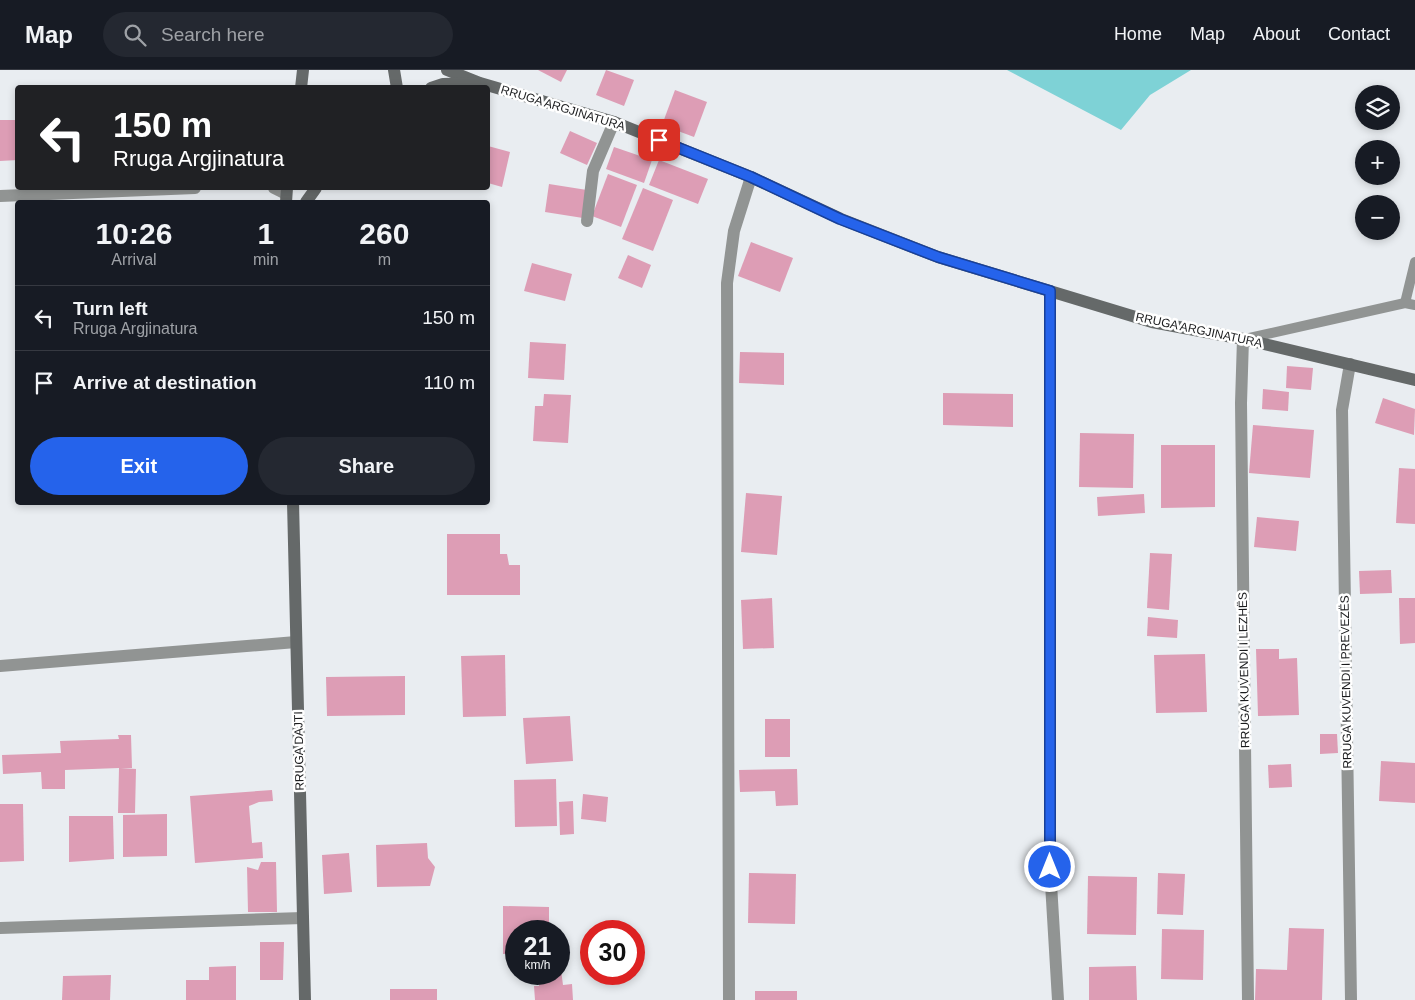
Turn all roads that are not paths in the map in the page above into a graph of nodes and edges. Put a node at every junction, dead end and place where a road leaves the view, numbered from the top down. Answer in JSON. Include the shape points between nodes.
{"nodes":[{"id":1,"x":303,"y":70,"type":"edge"},
{"id":2,"x":394,"y":70,"type":"edge"},
{"id":3,"x":447,"y":70,"type":"edge"},
{"id":4,"x":480,"y":82,"type":"junction"},
{"id":5,"x":301,"y":85,"type":"edge"},
{"id":6,"x":396,"y":85,"type":"edge"},
{"id":7,"x":440,"y":85,"type":"edge"},
{"id":8,"x":614,"y":122,"type":"junction"},
{"id":9,"x":751,"y":177,"type":"junction"},
{"id":10,"x":146,"y":190,"type":"edge"},
{"id":11,"x":0,"y":196,"type":"edge"},
{"id":12,"x":587,"y":221,"type":"dead end"},
{"id":13,"x":1415,"y":262,"type":"edge"},
{"id":14,"x":1050,"y":291,"type":"junction"},
{"id":15,"x":1410,"y":304,"type":"edge"},
{"id":16,"x":1243,"y":339,"type":"junction"},
{"id":17,"x":1350,"y":364,"type":"junction"},
{"id":18,"x":1415,"y":380,"type":"edge"},
{"id":19,"x":293,"y":505,"type":"edge"},
{"id":20,"x":296,"y":642,"type":"junction"},
{"id":21,"x":0,"y":666,"type":"edge"},
{"id":22,"x":303,"y":918,"type":"junction"},
{"id":23,"x":0,"y":928,"type":"edge"},
{"id":24,"x":306,"y":1000,"type":"edge"},
{"id":25,"x":729,"y":1000,"type":"edge"},
{"id":26,"x":1058,"y":1000,"type":"edge"},
{"id":27,"x":1248,"y":1000,"type":"edge"},
{"id":28,"x":1351,"y":1000,"type":"edge"}],
"edges":[{"from":1,"to":5,"type":"street"},
{"from":2,"to":6,"type":"street"},
{"from":3,"to":4,"type":"street","name":"RRUGA ARGJINATURA"},
{"from":4,"to":7,"type":"street"},
{"from":4,"to":8,"type":"street","name":"RRUGA ARGJINATURA"},
{"from":8,"to":9,"type":"street","name":"RRUGA ARGJINATURA"},
{"from":8,"to":12,"type":"street","via":[[593,172]]},
{"from":9,"to":14,"type":"street","name":"RRUGA ARGJINATURA","via":[[840,219],[938,257]]},
{"from":9,"to":25,"type":"street","via":[[734,231],[728,284]]},
{"from":10,"to":11,"type":"street"},
{"from":13,"to":15,"type":"lane"},
{"from":14,"to":16,"type":"street","name":"RRUGA ARGJINATURA","via":[[1152,322]]},
{"from":14,"to":26,"type":"street","via":[[1050,867]]},
{"from":15,"to":16,"type":"lane"},
{"from":16,"to":17,"type":"street","name":"RRUGA ARGJINATURA"},
{"from":16,"to":27,"type":"street","name":"RRUGA KUVENDI I LEZHËS","via":[[1240,403]]},
{"from":17,"to":18,"type":"street","name":"RRUGA ARGJINATURA"},
{"from":17,"to":28,"type":"street","name":"RRUGA KUVENDI I PREVEZËS","via":[[1342,410]]},
{"from":19,"to":20,"type":"street","name":"RRUGA DAJTI"},
{"from":20,"to":21,"type":"street"},
{"from":20,"to":22,"type":"street","name":"RRUGA DAJTI"},
{"from":22,"to":23,"type":"street"},
{"from":22,"to":24,"type":"street","name":"RRUGA DAJTI"}]}
